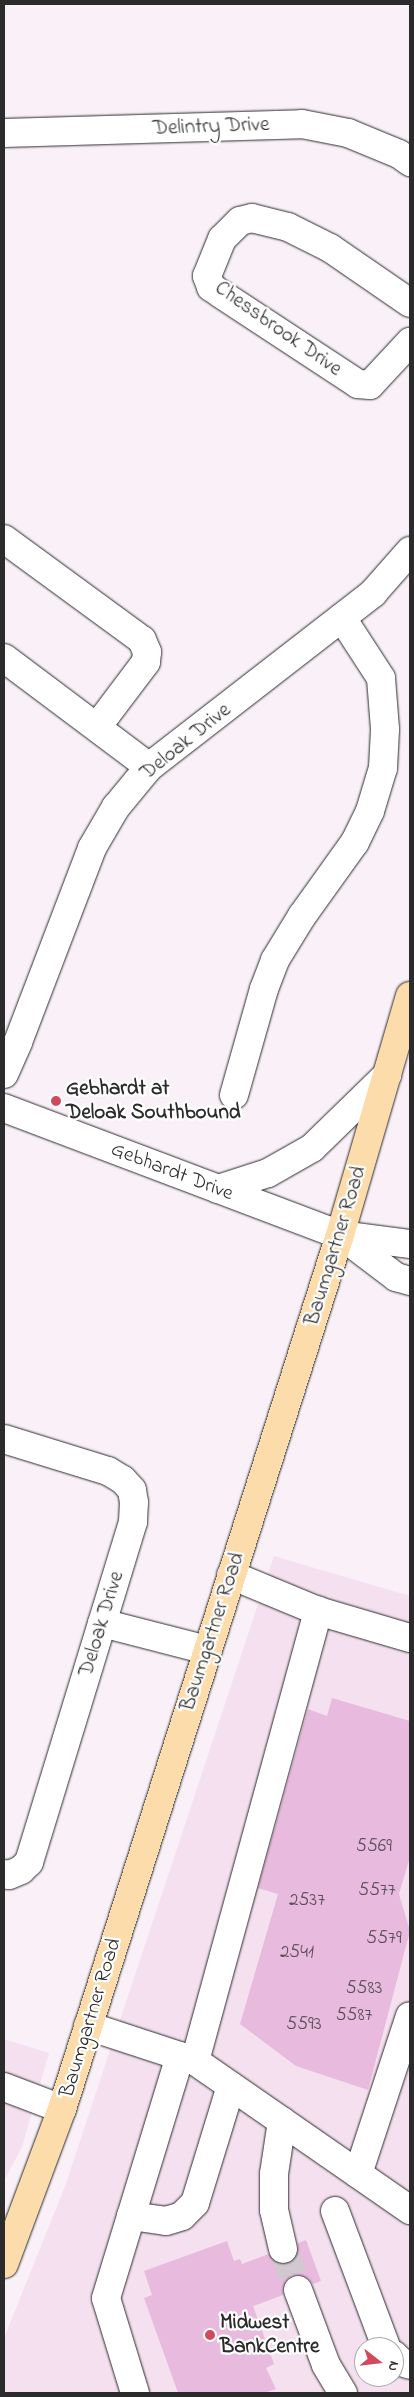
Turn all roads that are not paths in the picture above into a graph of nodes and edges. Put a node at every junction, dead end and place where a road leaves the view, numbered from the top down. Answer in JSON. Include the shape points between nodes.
{"nodes":[{"id":1,"x":4,"y":133,"type":"edge"},
{"id":2,"x":410,"y":162,"type":"edge"},
{"id":3,"x":410,"y":303,"type":"edge"},
{"id":4,"x":410,"y":342,"type":"edge"},
{"id":5,"x":4,"y":539,"type":"edge"},
{"id":6,"x":410,"y":550,"type":"edge"},
{"id":7,"x":342,"y":618,"type":"junction"},
{"id":8,"x":4,"y":658,"type":"edge"},
{"id":9,"x":97,"y":727,"type":"junction"},
{"id":10,"x":149,"y":767,"type":"junction"},
{"id":11,"x":410,"y":996,"type":"edge"},
{"id":12,"x":4,"y":1074,"type":"edge"},
{"id":13,"x":387,"y":1075,"type":"junction"},
{"id":14,"x":234,"y":1095,"type":"dead end"},
{"id":15,"x":4,"y":1108,"type":"edge"},
{"id":16,"x":218,"y":1189,"type":"junction"},
{"id":17,"x":340,"y":1235,"type":"junction"},
{"id":18,"x":410,"y":1244,"type":"edge"},
{"id":19,"x":410,"y":1281,"type":"edge"},
{"id":20,"x":4,"y":1439,"type":"edge"},
{"id":21,"x":231,"y":1575,"type":"junction"},
{"id":22,"x":318,"y":1611,"type":"junction"},
{"id":23,"x":102,"y":1623,"type":"junction"},
{"id":24,"x":410,"y":1638,"type":"edge"},
{"id":25,"x":207,"y":1650,"type":"junction"},
{"id":26,"x":4,"y":1874,"type":"edge"},
{"id":27,"x":410,"y":2016,"type":"edge"},
{"id":28,"x":88,"y":2026,"type":"junction"},
{"id":29,"x":187,"y":2059,"type":"junction"},
{"id":30,"x":231,"y":2086,"type":"junction"},
{"id":31,"x":4,"y":2087,"type":"edge"},
{"id":32,"x":62,"y":2109,"type":"junction"},
{"id":33,"x":282,"y":2121,"type":"junction"},
{"id":34,"x":358,"y":2174,"type":"junction"},
{"id":35,"x":410,"y":2210,"type":"edge"},
{"id":36,"x":335,"y":2211,"type":"dead end"},
{"id":37,"x":131,"y":2216,"type":"junction"},
{"id":38,"x":283,"y":2249,"type":"tunnel mouth"},
{"id":39,"x":4,"y":2264,"type":"edge"},
{"id":40,"x":298,"y":2290,"type":"tunnel mouth"},
{"id":41,"x":382,"y":2337,"type":"edge"},
{"id":42,"x":135,"y":2393,"type":"edge"},
{"id":43,"x":343,"y":2393,"type":"edge"}],
"edges":[{"from":1,"to":2,"type":"street","name":"Delintry Drive","via":[[302,124],[355,136],[399,154]]},
{"from":3,"to":4,"type":"street","name":"Chessbrook Drive","via":[[330,248],[288,227],[252,218],[240,221],[222,239],[208,276],[211,287],[358,384],[370,385]]},
{"from":5,"to":9,"type":"street","via":[[142,640],[147,652],[146,662]]},
{"from":6,"to":7,"type":"street","name":"Deloak Drive","via":[[373,593]]},
{"from":7,"to":10,"type":"street","name":"Deloak Drive"},
{"from":7,"to":14,"type":"street","via":[[381,678],[385,729],[383,768],[370,811],[355,842],[275,960]]},
{"from":8,"to":9,"type":"street"},
{"from":9,"to":10,"type":"street"},
{"from":10,"to":12,"type":"street","name":"Deloak Drive","via":[[116,806],[92,848]]},
{"from":11,"to":13,"type":"main road","name":"Baumgartner Road"},
{"from":13,"to":16,"type":"street","via":[[312,1148],[268,1173]]},
{"from":13,"to":17,"type":"main road","name":"Baumgartner Road"},
{"from":15,"to":16,"type":"street","name":"Gebhardt Drive"},
{"from":16,"to":17,"type":"street","name":"Gebhardt Drive"},
{"from":17,"to":18,"type":"street"},
{"from":17,"to":19,"type":"street","via":[[396,1277]]},
{"from":17,"to":21,"type":"main road","name":"Baumgartner Road"},
{"from":20,"to":23,"type":"street","name":"Deloak Drive","via":[[108,1471],[132,1490],[133,1522]]},
{"from":21,"to":22,"type":"street"},
{"from":21,"to":25,"type":"main road","name":"Baumgartner Road"},
{"from":22,"to":24,"type":"street"},
{"from":22,"to":29,"type":"street"},
{"from":23,"to":25,"type":"street"},
{"from":23,"to":26,"type":"street","name":"Deloak Drive","via":[[29,1862],[21,1870]]},
{"from":25,"to":28,"type":"main road","name":"Baumgartner Road"},
{"from":27,"to":34,"type":"street"},
{"from":28,"to":29,"type":"street"},
{"from":28,"to":32,"type":"main road","name":"Baumgartner Road"},
{"from":29,"to":30,"type":"street"},
{"from":29,"to":37,"type":"street"},
{"from":30,"to":33,"type":"street"},
{"from":30,"to":37,"type":"street","via":[[195,2203],[182,2216],[166,2221]]},
{"from":31,"to":32,"type":"street"},
{"from":32,"to":39,"type":"main road","name":"Baumgartner Road"},
{"from":33,"to":34,"type":"street"},
{"from":33,"to":38,"type":"street","via":[[274,2174],[274,2210]]},
{"from":34,"to":35,"type":"street"},
{"from":36,"to":41,"type":"street"},
{"from":37,"to":42,"type":"street","via":[[106,2298]]},
{"from":40,"to":43,"type":"street","via":[[326,2365]]}]}
